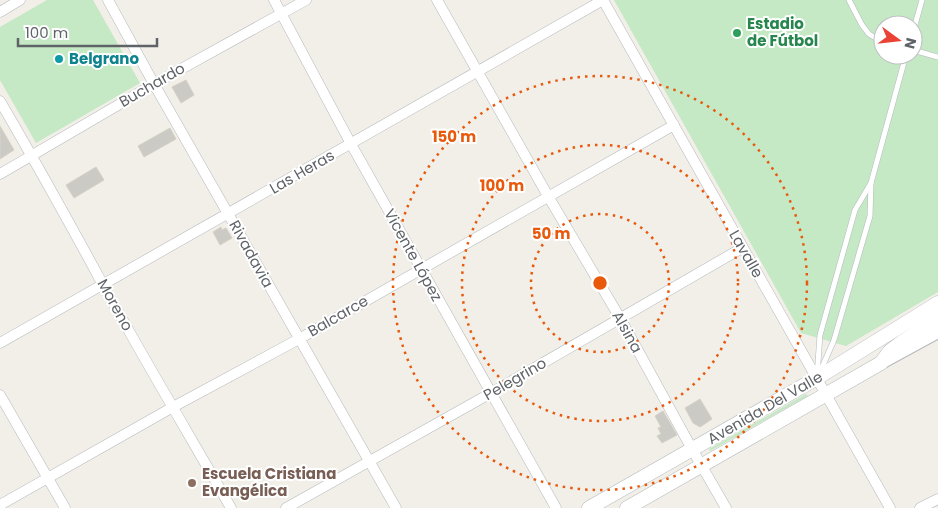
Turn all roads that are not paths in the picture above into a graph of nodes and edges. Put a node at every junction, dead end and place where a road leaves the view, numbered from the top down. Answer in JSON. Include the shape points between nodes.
{"nodes":[{"id":1,"x":20,"y":0,"type":"edge"},
{"id":2,"x":108,"y":0,"type":"edge"},
{"id":3,"x":274,"y":0,"type":"edge"},
{"id":4,"x":306,"y":0,"type":"edge"},
{"id":5,"x":437,"y":0,"type":"edge"},
{"id":6,"x":603,"y":0,"type":"edge"},
{"id":7,"x":849,"y":0,"type":"edge"},
{"id":8,"x":922,"y":0,"type":"edge"},
{"id":9,"x":0,"y":12,"type":"edge"},
{"id":10,"x":282,"y":13,"type":"junction"},
{"id":11,"x":918,"y":15,"type":"edge"},
{"id":12,"x":873,"y":37,"type":"edge"},
{"id":13,"x":923,"y":53,"type":"edge"},
{"id":14,"x":938,"y":57,"type":"edge"},
{"id":15,"x":903,"y":65,"type":"edge"},
{"id":16,"x":478,"y":72,"type":"junction"},
{"id":17,"x":154,"y":84,"type":"junction"},
{"id":18,"x":0,"y":101,"type":"edge"},
{"id":19,"x":674,"y":125,"type":"junction"},
{"id":20,"x":351,"y":144,"type":"junction"},
{"id":21,"x":32,"y":155,"type":"junction"},
{"id":22,"x":0,"y":174,"type":"edge"},
{"id":23,"x":871,"y":183,"type":"junction"},
{"id":24,"x":548,"y":196,"type":"junction"},
{"id":25,"x":228,"y":214,"type":"junction"},
{"id":26,"x":742,"y":248,"type":"junction"},
{"id":27,"x":421,"y":269,"type":"junction"},
{"id":28,"x":103,"y":285,"type":"junction"},
{"id":29,"x":938,"y":303,"type":"edge"},
{"id":30,"x":620,"y":318,"type":"junction"},
{"id":31,"x":938,"y":318,"type":"edge"},
{"id":32,"x":938,"y":332,"type":"edge"},
{"id":33,"x":299,"y":339,"type":"junction"},
{"id":34,"x":0,"y":343,"type":"edge"},
{"id":35,"x":881,"y":363,"type":"junction"},
{"id":36,"x":817,"y":378,"type":"junction"},
{"id":37,"x":491,"y":393,"type":"junction"},
{"id":38,"x":826,"y":394,"type":"junction"},
{"id":39,"x":0,"y":395,"type":"edge"},
{"id":40,"x":172,"y":407,"type":"junction"},
{"id":41,"x":692,"y":449,"type":"junction"},
{"id":42,"x":369,"y":461,"type":"junction"},
{"id":43,"x":701,"y":466,"type":"junction"},
{"id":44,"x":47,"y":478,"type":"junction"},
{"id":45,"x":938,"y":499,"type":"edge"},
{"id":46,"x":0,"y":504,"type":"edge"},
{"id":47,"x":65,"y":508,"type":"edge"},
{"id":48,"x":231,"y":508,"type":"edge"},
{"id":49,"x":286,"y":508,"type":"edge"},
{"id":50,"x":396,"y":508,"type":"edge"},
{"id":51,"x":556,"y":508,"type":"edge"},
{"id":52,"x":588,"y":508,"type":"edge"},
{"id":53,"x":627,"y":508,"type":"edge"},
{"id":54,"x":726,"y":508,"type":"edge"},
{"id":55,"x":890,"y":508,"type":"edge"},
{"id":56,"x":920,"y":508,"type":"edge"}],
"edges":[{"from":1,"to":9,"type":"street"},
{"from":2,"to":17,"type":"street","name":"Rivadavia"},
{"from":3,"to":10,"type":"street","name":"Vicente López"},
{"from":4,"to":10,"type":"street","name":"Buchardo"},
{"from":5,"to":16,"type":"street","name":"Alsina"},
{"from":6,"to":16,"type":"street","name":"Las Heras"},
{"from":6,"to":19,"type":"street","name":"Lavalle"},
{"from":7,"to":12,"type":"lane","via":[[862,25]]},
{"from":8,"to":11,"type":"lane"},
{"from":10,"to":17,"type":"street","name":"Buchardo"},
{"from":10,"to":20,"type":"street","name":"Vicente López"},
{"from":13,"to":14,"type":"lane"},
{"from":15,"to":23,"type":"lane"},
{"from":16,"to":20,"type":"street","name":"Las Heras"},
{"from":16,"to":24,"type":"street","name":"Alsina"},
{"from":17,"to":21,"type":"street","name":"Buchardo"},
{"from":17,"to":25,"type":"street","name":"Rivadavia"},
{"from":18,"to":21,"type":"street","name":"Moreno"},
{"from":19,"to":24,"type":"street","name":"Balcarce"},
{"from":19,"to":26,"type":"street","name":"Lavalle"},
{"from":20,"to":25,"type":"street","name":"Las Heras"},
{"from":20,"to":27,"type":"street","name":"Vicente López"},
{"from":21,"to":22,"type":"street","name":"Buchardo"},
{"from":21,"to":28,"type":"street","name":"Moreno"},
{"from":23,"to":36,"type":"lane","via":[[870,216],[834,340]]},
{"from":23,"to":36,"type":"lane","via":[[855,210],[825,316],[820,335]]},
{"from":24,"to":27,"type":"street","name":"Balcarce"},
{"from":24,"to":30,"type":"street","name":"Alsina"},
{"from":25,"to":28,"type":"street","name":"Las Heras"},
{"from":25,"to":33,"type":"street","name":"Rivadavia"},
{"from":26,"to":30,"type":"street","name":"Pelegrino"},
{"from":26,"to":36,"type":"street","name":"Lavalle"},
{"from":27,"to":33,"type":"street","name":"Balcarce"},
{"from":27,"to":37,"type":"street","name":"Vicente López"},
{"from":28,"to":34,"type":"street","name":"Las Heras"},
{"from":28,"to":40,"type":"street","name":"Moreno"},
{"from":29,"to":36,"type":"main road","name":"Avenida Del Valle"},
{"from":30,"to":37,"type":"street","name":"Pelegrino"},
{"from":30,"to":41,"type":"street","name":"Alsina"},
{"from":31,"to":35,"type":"main road","name":"Avenida Del Valle","via":[[890,351]]},
{"from":32,"to":35,"type":"street"},
{"from":33,"to":40,"type":"street","name":"Balcarce"},
{"from":33,"to":42,"type":"street","name":"Rivadavia"},
{"from":35,"to":38,"type":"main road","name":"Avenida Del Valle"},
{"from":36,"to":38,"type":"street","name":"Lavalle"},
{"from":36,"to":41,"type":"main road","name":"Avenida Del Valle"},
{"from":37,"to":42,"type":"street","name":"Pelegrino"},
{"from":37,"to":51,"type":"street","name":"Vicente López"},
{"from":38,"to":43,"type":"main road","name":"Avenida Del Valle"},
{"from":38,"to":55,"type":"street","name":"Lavalle"},
{"from":39,"to":44,"type":"street"},
{"from":40,"to":44,"type":"street","name":"Balcarce"},
{"from":40,"to":48,"type":"street","name":"Moreno"},
{"from":41,"to":43,"type":"street","name":"Alsina"},
{"from":41,"to":52,"type":"main road","name":"Avenida Del Valle"},
{"from":42,"to":49,"type":"street","name":"Pelegrino"},
{"from":42,"to":50,"type":"street","name":"Rivadavia"},
{"from":43,"to":53,"type":"main road","name":"Avenida Del Valle"},
{"from":43,"to":54,"type":"street","name":"Alsina"},
{"from":44,"to":46,"type":"street","name":"Balcarce"},
{"from":44,"to":47,"type":"street"},
{"from":45,"to":56,"type":"street"}]}
